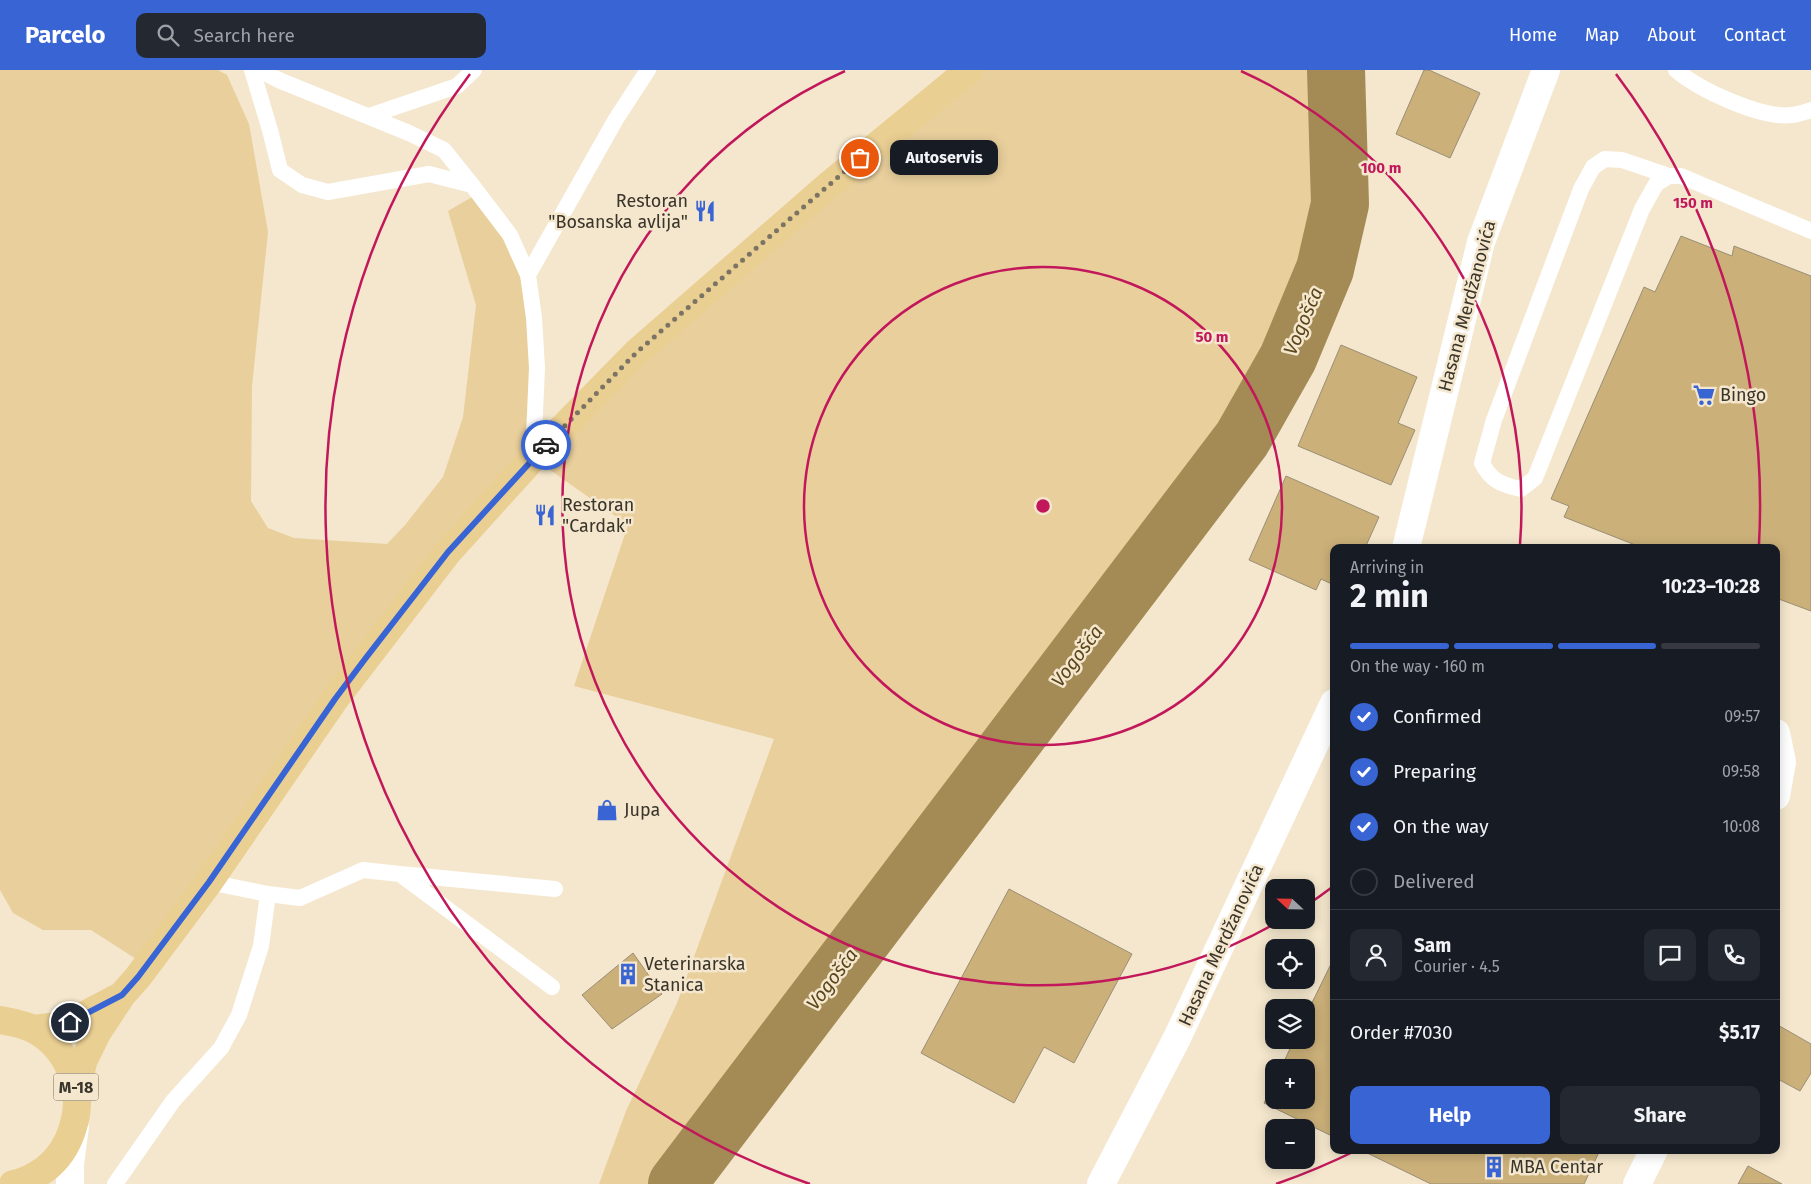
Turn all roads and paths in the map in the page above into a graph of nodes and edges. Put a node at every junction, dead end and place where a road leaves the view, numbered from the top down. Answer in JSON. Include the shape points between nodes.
{"nodes":[{"id":1,"x":252,"y":70,"type":"edge"},
{"id":2,"x":260,"y":70,"type":"edge"},
{"id":3,"x":474,"y":70,"type":"edge"},
{"id":4,"x":648,"y":70,"type":"edge"},
{"id":5,"x":969,"y":70,"type":"edge"},
{"id":6,"x":1546,"y":70,"type":"edge"},
{"id":7,"x":1676,"y":70,"type":"edge"},
{"id":8,"x":1811,"y":110,"type":"edge"},
{"id":9,"x":369,"y":116,"type":"junction"},
{"id":10,"x":1669,"y":176,"type":"junction"},
{"id":11,"x":472,"y":185,"type":"junction"},
{"id":12,"x":1811,"y":231,"type":"edge"},
{"id":13,"x":528,"y":275,"type":"junction"},
{"id":14,"x":533,"y":458,"type":"junction"},
{"id":15,"x":1410,"y":544,"type":"edge"},
{"id":16,"x":1330,"y":712,"type":"edge"},
{"id":17,"x":1780,"y":752,"type":"edge"},
{"id":18,"x":1780,"y":773,"type":"edge"},
{"id":19,"x":400,"y":874,"type":"junction"},
{"id":20,"x":209,"y":882,"type":"junction"},
{"id":21,"x":556,"y":889,"type":"dead end"},
{"id":22,"x":268,"y":894,"type":"junction"},
{"id":23,"x":552,"y":987,"type":"dead end"},
{"id":24,"x":122,"y":995,"type":"junction"},
{"id":25,"x":0,"y":1020,"type":"edge"},
{"id":26,"x":34,"y":1029,"type":"junction"},
{"id":27,"x":77,"y":1102,"type":"junction"},
{"id":28,"x":1652,"y":1154,"type":"edge"},
{"id":29,"x":25,"y":1182,"type":"edge"},
{"id":30,"x":70,"y":1184,"type":"edge"},
{"id":31,"x":115,"y":1184,"type":"edge"},
{"id":32,"x":1101,"y":1184,"type":"edge"},
{"id":33,"x":1637,"y":1184,"type":"edge"}],
"edges":[{"from":1,"to":11,"type":"lane","via":[[280,170],[302,185],[328,192],[428,174]]},
{"from":2,"to":9,"type":"lane"},
{"from":3,"to":9,"type":"lane","via":[[457,86]]},
{"from":4,"to":13,"type":"lane"},
{"from":5,"to":14,"type":"main road","number":"M-18","via":[[830,184],[637,352]]},
{"from":6,"to":15,"type":"street","name":"Hasana Merdžanovića","via":[[1481,242]]},
{"from":7,"to":8,"type":"lane","via":[[1722,97],[1763,112],[1792,115]]},
{"from":9,"to":11,"type":"lane","via":[[444,150]]},
{"from":10,"to":10,"type":"lane","via":[[1656,184],[1642,209],[1535,478],[1521,489],[1504,485],[1488,476],[1482,463],[1494,420],[1593,166],[1604,159],[1622,160]]},
{"from":10,"to":12,"type":"lane","via":[[1681,176]]},
{"from":11,"to":13,"type":"lane","via":[[510,235]]},
{"from":13,"to":14,"type":"lane","via":[[537,368]]},
{"from":14,"to":20,"type":"main road","number":"M-18","via":[[448,552],[365,659]]},
{"from":16,"to":32,"type":"street","name":"Hasana Merdžanovića","via":[[1177,1038]]},
{"from":17,"to":18,"type":"street"},
{"from":19,"to":21,"type":"lane"},
{"from":19,"to":22,"type":"lane","via":[[363,870],[300,898]]},
{"from":19,"to":23,"type":"lane"},
{"from":20,"to":22,"type":"lane"},
{"from":20,"to":24,"type":"main road","number":"M-18"},
{"from":22,"to":31,"type":"lane","via":[[261,946],[239,1016],[221,1048],[173,1101]]},
{"from":24,"to":26,"type":"main road","number":"M-18","via":[[58,1026]]},
{"from":24,"to":27,"type":"main road","number":"M-18","via":[[97,1033],[84,1062]]},
{"from":25,"to":26,"type":"main road","number":"M-18"},
{"from":26,"to":27,"type":"main road","number":"M-18","via":[[54,1044],[68,1065]]},
{"from":27,"to":29,"type":"main road","number":"M-18","via":[[69,1140],[54,1163]]},
{"from":27,"to":30,"type":"street"},
{"from":28,"to":33,"type":"street"}]}
